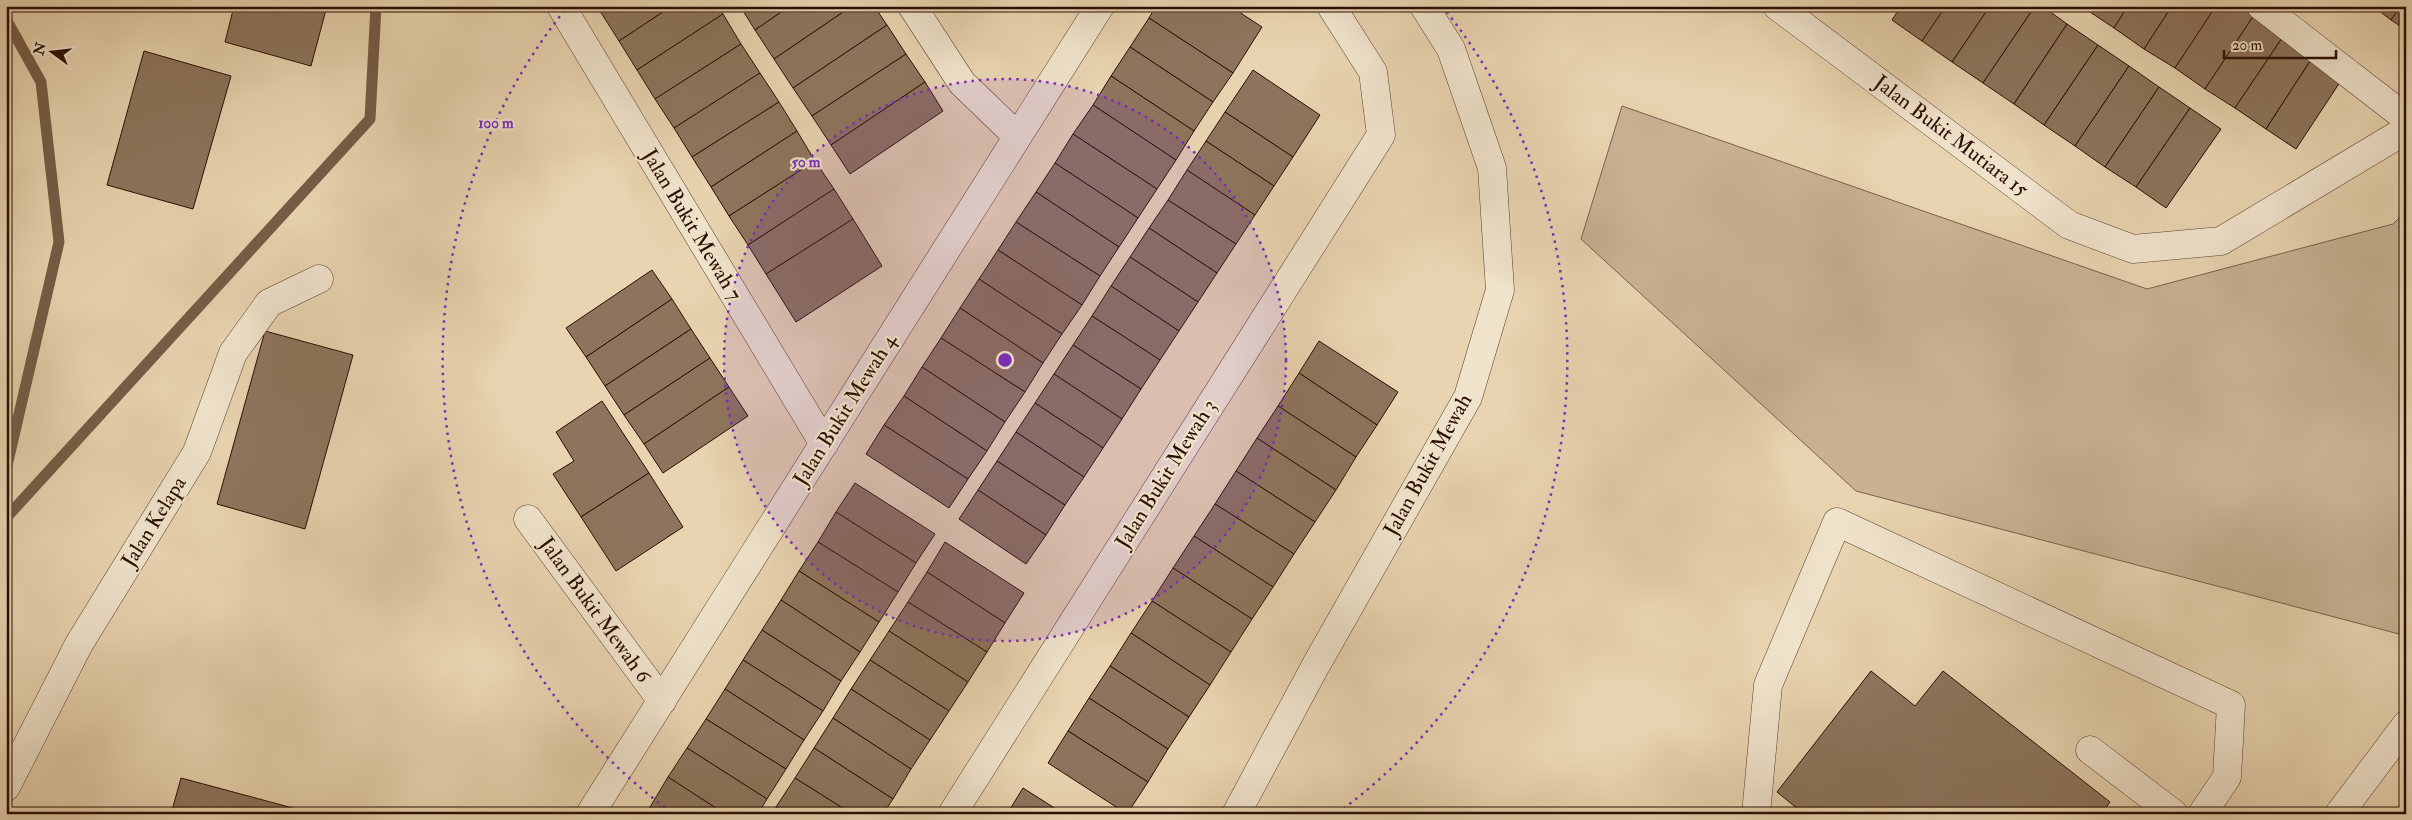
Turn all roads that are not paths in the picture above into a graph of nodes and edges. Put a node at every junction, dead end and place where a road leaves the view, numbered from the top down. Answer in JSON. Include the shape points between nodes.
{"nodes":[{"id":1,"x":561,"y":6,"type":"edge"},
{"id":2,"x":912,"y":6,"type":"edge"},
{"id":3,"x":1100,"y":6,"type":"edge"},
{"id":4,"x":1331,"y":6,"type":"edge"},
{"id":5,"x":1424,"y":6,"type":"edge"},
{"id":6,"x":1777,"y":6,"type":"edge"},
{"id":7,"x":2261,"y":6,"type":"edge"},
{"id":8,"x":2406,"y":118,"type":"edge"},
{"id":9,"x":2406,"y":130,"type":"edge"},
{"id":10,"x":1017,"y":136,"type":"junction"},
{"id":11,"x":320,"y":279,"type":"dead end"},
{"id":12,"x":824,"y":444,"type":"junction"},
{"id":13,"x":528,"y":519,"type":"dead end"},
{"id":14,"x":662,"y":701,"type":"junction"},
{"id":15,"x":2406,"y":726,"type":"edge"},
{"id":16,"x":2090,"y":750,"type":"dead end"},
{"id":17,"x":6,"y":787,"type":"edge"},
{"id":18,"x":590,"y":814,"type":"edge"},
{"id":19,"x":952,"y":814,"type":"edge"},
{"id":20,"x":1236,"y":814,"type":"edge"},
{"id":21,"x":1756,"y":814,"type":"edge"},
{"id":22,"x":2174,"y":814,"type":"edge"},
{"id":23,"x":2202,"y":814,"type":"edge"},
{"id":24,"x":2340,"y":814,"type":"edge"}],
"edges":[{"from":1,"to":12,"type":"street","name":"Jalan Bukit Mewah 7"},
{"from":2,"to":10,"type":"street","via":[[962,83]]},
{"from":3,"to":10,"type":"street","name":"Jalan Bukit Mewah 4"},
{"from":4,"to":19,"type":"street","name":"Jalan Bukit Mewah 3","via":[[1373,72],[1380,135]]},
{"from":5,"to":20,"type":"street","name":"Jalan Bukit Mewah","via":[[1451,49],[1492,168],[1500,290],[1468,397],[1316,665]]},
{"from":6,"to":9,"type":"street","name":"Jalan Bukit Mutiara 15","via":[[2070,225],[2133,249],[2221,241]]},
{"from":7,"to":8,"type":"street"},
{"from":10,"to":12,"type":"street","name":"Jalan Bukit Mewah 4"},
{"from":11,"to":17,"type":"street","name":"Jalan Kelapa","via":[[269,303],[233,353],[197,452],[79,644]]},
{"from":12,"to":14,"type":"street","name":"Jalan Bukit Mewah 4"},
{"from":13,"to":14,"type":"street","name":"Jalan Bukit Mewah 6"},
{"from":14,"to":18,"type":"street","name":"Jalan Bukit Mewah 4"},
{"from":15,"to":24,"type":"street"},
{"from":16,"to":22,"type":"street"},
{"from":21,"to":23,"type":"street","via":[[1768,685],[1837,522],[2231,705],[2227,777]]}]}
